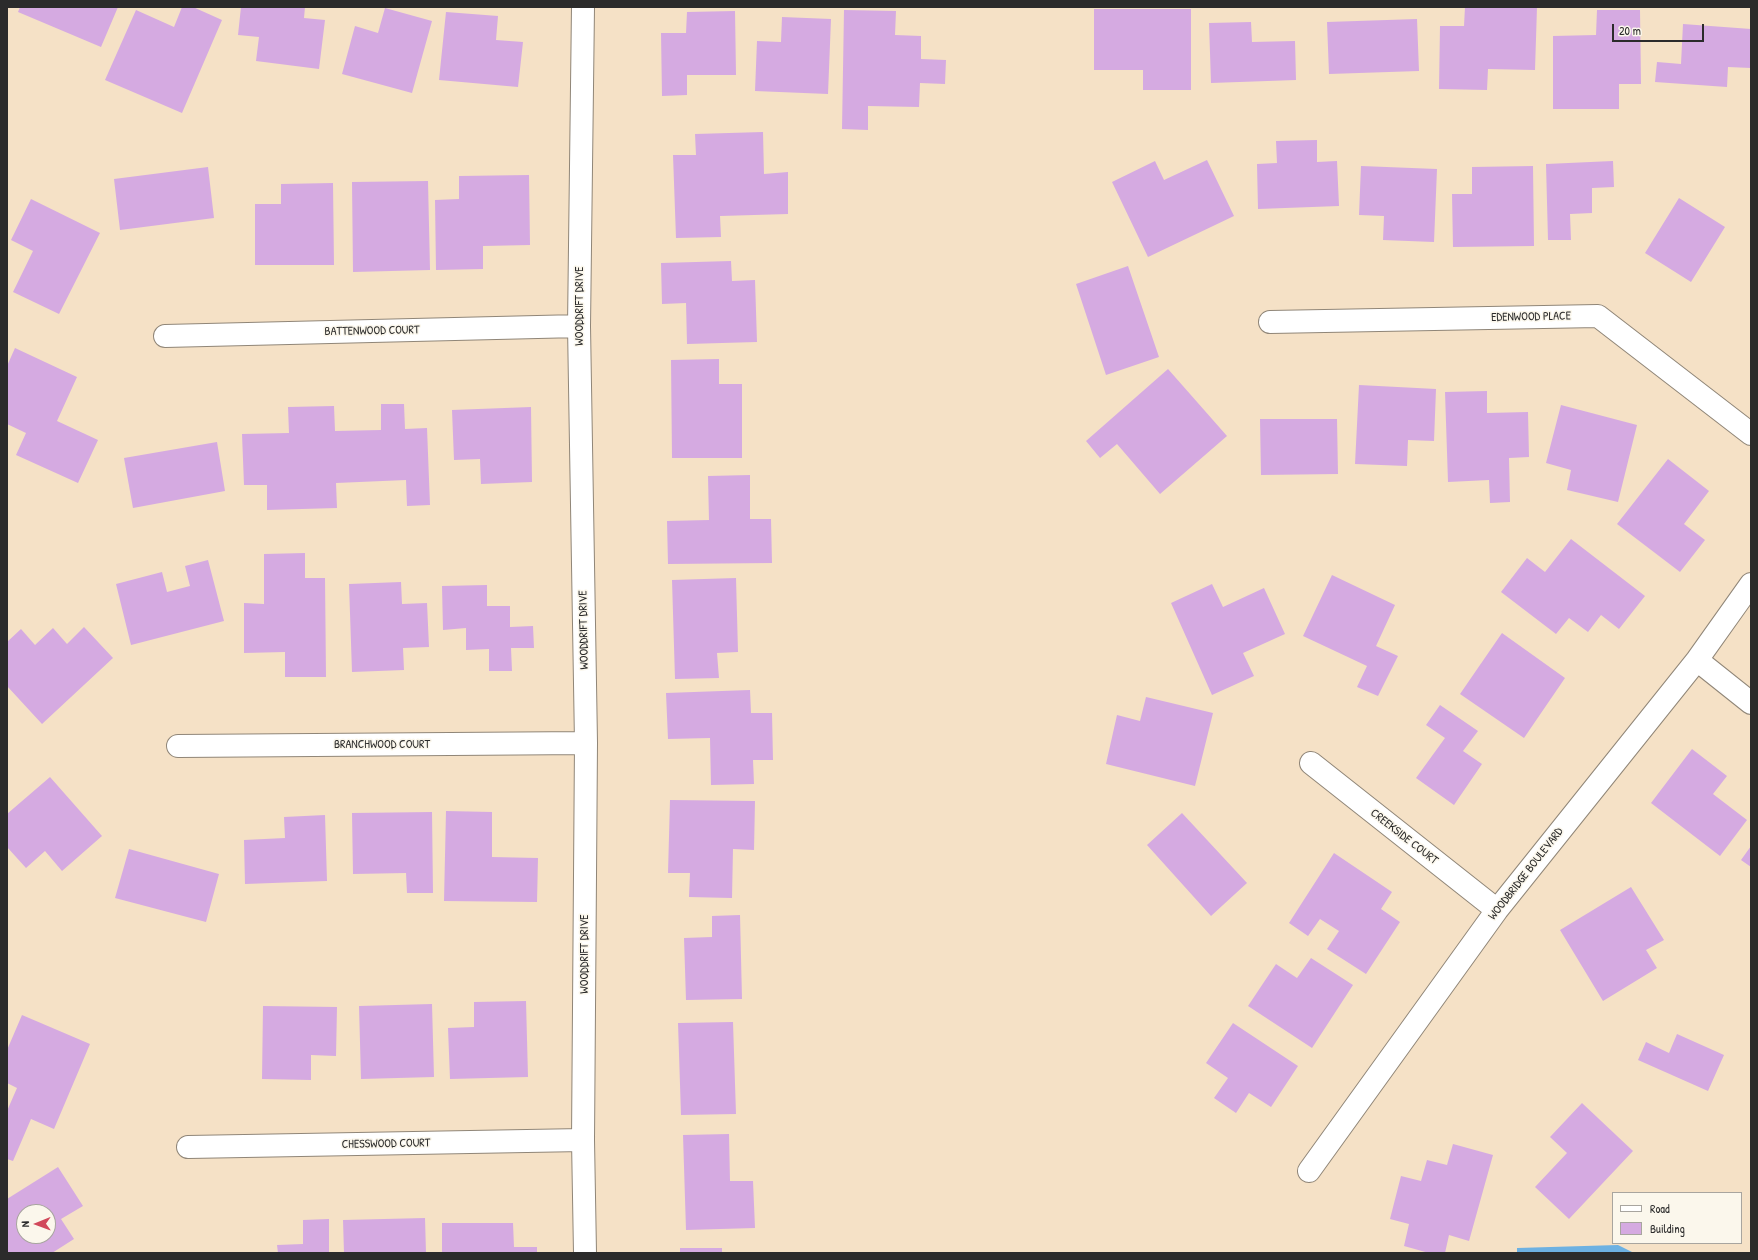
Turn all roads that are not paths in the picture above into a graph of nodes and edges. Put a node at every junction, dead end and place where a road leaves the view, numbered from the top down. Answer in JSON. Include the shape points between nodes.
{"nodes":[{"id":1,"x":584,"y":7,"type":"edge"},
{"id":2,"x":1270,"y":322,"type":"dead end"},
{"id":3,"x":579,"y":326,"type":"junction"},
{"id":4,"x":165,"y":336,"type":"dead end"},
{"id":5,"x":1751,"y":434,"type":"edge"},
{"id":6,"x":1751,"y":584,"type":"edge"},
{"id":7,"x":1696,"y":660,"type":"junction"},
{"id":8,"x":1751,"y":703,"type":"edge"},
{"id":9,"x":586,"y":743,"type":"junction"},
{"id":10,"x":178,"y":746,"type":"dead end"},
{"id":11,"x":1311,"y":763,"type":"dead end"},
{"id":12,"x":1497,"y":910,"type":"junction"},
{"id":13,"x":583,"y":1140,"type":"junction"},
{"id":14,"x":188,"y":1147,"type":"dead end"},
{"id":15,"x":1309,"y":1171,"type":"dead end"},
{"id":16,"x":585,"y":1253,"type":"edge"}],
"edges":[{"from":1,"to":3,"type":"street","name":"WOODDRIFT DRIVE"},
{"from":2,"to":5,"type":"street","name":"EDENWOOD PLACE","via":[[1598,316]]},
{"from":3,"to":4,"type":"street","name":"BATTENWOOD COURT"},
{"from":3,"to":9,"type":"street","name":"WOODDRIFT DRIVE"},
{"from":6,"to":7,"type":"street","name":"WOODBRIDGE BOULEVARD"},
{"from":7,"to":8,"type":"street"},
{"from":7,"to":12,"type":"street","name":"WOODBRIDGE BOULEVARD"},
{"from":9,"to":10,"type":"street","name":"BRANCHWOOD COURT"},
{"from":9,"to":13,"type":"street","name":"WOODDRIFT DRIVE"},
{"from":11,"to":12,"type":"street","name":"CREEKSIDE COURT"},
{"from":12,"to":15,"type":"street","name":"WOODBRIDGE BOULEVARD"},
{"from":13,"to":14,"type":"street","name":"CHESSWOOD COURT"},
{"from":13,"to":16,"type":"street","name":"WOODDRIFT DRIVE"}]}
